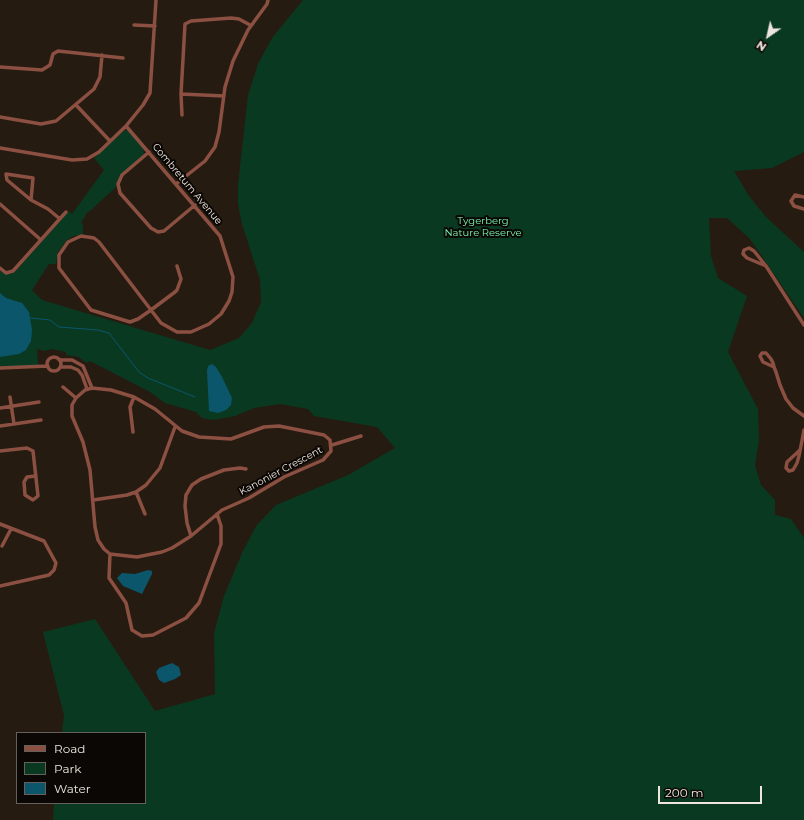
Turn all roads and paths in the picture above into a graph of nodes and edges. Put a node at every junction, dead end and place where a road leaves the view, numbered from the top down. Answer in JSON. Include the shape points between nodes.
{"nodes":[{"id":1,"x":156,"y":0,"type":"edge"},
{"id":2,"x":268,"y":0,"type":"edge"},
{"id":3,"x":134,"y":25,"type":"dead end"},
{"id":4,"x":250,"y":25,"type":"junction"},
{"id":5,"x":155,"y":26,"type":"junction"},
{"id":6,"x":102,"y":55,"type":"junction"},
{"id":7,"x":123,"y":58,"type":"dead end"},
{"id":8,"x":0,"y":67,"type":"edge"},
{"id":9,"x":180,"y":94,"type":"junction"},
{"id":10,"x":224,"y":96,"type":"junction"},
{"id":11,"x":76,"y":105,"type":"junction"},
{"id":12,"x":182,"y":115,"type":"dead end"},
{"id":13,"x":0,"y":117,"type":"edge"},
{"id":14,"x":126,"y":126,"type":"junction"},
{"id":15,"x":110,"y":141,"type":"junction"},
{"id":16,"x":0,"y":148,"type":"edge"},
{"id":17,"x":149,"y":152,"type":"junction"},
{"id":18,"x":176,"y":184,"type":"junction"},
{"id":19,"x":804,"y":197,"type":"edge"},
{"id":20,"x":31,"y":200,"type":"junction"},
{"id":21,"x":0,"y":204,"type":"edge"},
{"id":22,"x":194,"y":205,"type":"junction"},
{"id":23,"x":804,"y":209,"type":"edge"},
{"id":24,"x":66,"y":212,"type":"dead end"},
{"id":25,"x":60,"y":219,"type":"junction"},
{"id":26,"x":41,"y":240,"type":"junction"},
{"id":27,"x":177,"y":266,"type":"dead end"},
{"id":28,"x":766,"y":266,"type":"junction"},
{"id":29,"x":0,"y":268,"type":"edge"},
{"id":30,"x":151,"y":310,"type":"junction"},
{"id":31,"x":804,"y":325,"type":"edge"},
{"id":32,"x":59,"y":360,"type":"junction"},
{"id":33,"x":48,"y":366,"type":"junction"},
{"id":34,"x":61,"y":367,"type":"junction"},
{"id":35,"x":774,"y":367,"type":"dead end"},
{"id":36,"x":0,"y":368,"type":"edge"},
{"id":37,"x":63,"y":387,"type":"dead end"},
{"id":38,"x":92,"y":388,"type":"junction"},
{"id":39,"x":86,"y":389,"type":"junction"},
{"id":40,"x":10,"y":397,"type":"dead end"},
{"id":41,"x":134,"y":397,"type":"junction"},
{"id":42,"x":76,"y":398,"type":"junction"},
{"id":43,"x":39,"y":402,"type":"dead end"},
{"id":44,"x":11,"y":406,"type":"junction"},
{"id":45,"x":0,"y":408,"type":"edge"},
{"id":46,"x":804,"y":416,"type":"edge"},
{"id":47,"x":41,"y":420,"type":"dead end"},
{"id":48,"x":14,"y":424,"type":"junction"},
{"id":49,"x":0,"y":426,"type":"edge"},
{"id":50,"x":175,"y":427,"type":"junction"},
{"id":51,"x":804,"y":430,"type":"edge"},
{"id":52,"x":133,"y":432,"type":"dead end"},
{"id":53,"x":361,"y":436,"type":"dead end"},
{"id":54,"x":332,"y":445,"type":"junction"},
{"id":55,"x":800,"y":450,"type":"junction"},
{"id":56,"x":0,"y":452,"type":"edge"},
{"id":57,"x":246,"y":469,"type":"dead end"},
{"id":58,"x":36,"y":476,"type":"junction"},
{"id":59,"x":136,"y":492,"type":"junction"},
{"id":60,"x":92,"y":500,"type":"junction"},
{"id":61,"x":145,"y":514,"type":"dead end"},
{"id":62,"x":217,"y":514,"type":"junction"},
{"id":63,"x":0,"y":524,"type":"edge"},
{"id":64,"x":11,"y":529,"type":"junction"},
{"id":65,"x":191,"y":536,"type":"junction"},
{"id":66,"x":2,"y":546,"type":"dead end"},
{"id":67,"x":110,"y":554,"type":"junction"},
{"id":68,"x":0,"y":586,"type":"edge"}],
"edges":[{"from":1,"to":5,"type":"street"},
{"from":2,"to":4,"type":"street"},
{"from":3,"to":5,"type":"street"},
{"from":4,"to":9,"type":"street","via":[[231,18],[186,23]]},
{"from":4,"to":10,"type":"street","via":[[236,51]]},
{"from":5,"to":14,"type":"street","via":[[150,93]]},
{"from":6,"to":7,"type":"street"},
{"from":6,"to":8,"type":"street","via":[[58,51],[53,54],[50,64],[42,70]]},
{"from":6,"to":11,"type":"street","via":[[100,77],[96,86]]},
{"from":9,"to":10,"type":"street"},
{"from":9,"to":12,"type":"street"},
{"from":10,"to":18,"type":"street","via":[[215,147],[205,161]]},
{"from":11,"to":13,"type":"street","via":[[48,124]]},
{"from":11,"to":15,"type":"street"},
{"from":14,"to":15,"type":"street"},
{"from":14,"to":17,"type":"street","name":"Combretum Avenue"},
{"from":15,"to":16,"type":"street","via":[[93,156],[76,160]]},
{"from":17,"to":18,"type":"street","name":"Combretum Avenue"},
{"from":17,"to":22,"type":"street","via":[[122,175],[118,184],[120,193],[153,230],[160,232],[166,230]]},
{"from":18,"to":22,"type":"street","name":"Combretum Avenue"},
{"from":19,"to":23,"type":"street","via":[[795,196],[791,201],[794,206]]},
{"from":20,"to":20,"type":"street","via":[[7,180],[6,174],[33,178]]},
{"from":20,"to":25,"type":"street"},
{"from":21,"to":26,"type":"street"},
{"from":22,"to":30,"type":"street","name":"Combretum Avenue","via":[[213,226],[222,241],[233,277],[229,301],[213,321],[188,333],[166,328]]},
{"from":24,"to":25,"type":"street"},
{"from":25,"to":26,"type":"street"},
{"from":26,"to":29,"type":"street","via":[[13,271],[6,272]]},
{"from":27,"to":30,"type":"street","via":[[181,279],[179,286]]},
{"from":28,"to":28,"type":"street","via":[[751,249],[744,250],[743,254],[747,258]]},
{"from":28,"to":31,"type":"street"},
{"from":30,"to":30,"type":"street","name":"Combretum Avenue","via":[[96,240],[78,236],[61,250],[58,260],[60,270],[93,311],[130,322]]},
{"from":32,"to":33,"type":"street","via":[[51,358]]},
{"from":32,"to":34,"type":"street"},
{"from":32,"to":38,"type":"street","via":[[72,360],[81,364],[86,369]]},
{"from":33,"to":34,"type":"street","via":[[54,371]]},
{"from":33,"to":36,"type":"street"},
{"from":34,"to":39,"type":"street","via":[[78,370]]},
{"from":35,"to":46,"type":"street","via":[[786,399]]},
{"from":37,"to":42,"type":"street"},
{"from":38,"to":39,"type":"street","name":"Kanonier Crescent"},
{"from":38,"to":41,"type":"street","name":"Kanonier Crescent","via":[[111,390]]},
{"from":39,"to":42,"type":"street"},
{"from":40,"to":44,"type":"street"},
{"from":41,"to":50,"type":"street","name":"Kanonier Crescent","via":[[155,408]]},
{"from":41,"to":52,"type":"street","via":[[130,407]]},
{"from":42,"to":60,"type":"street","via":[[72,405],[72,416],[88,456],[92,477]]},
{"from":43,"to":44,"type":"street"},
{"from":44,"to":45,"type":"street"},
{"from":44,"to":48,"type":"street"},
{"from":47,"to":48,"type":"street"},
{"from":48,"to":49,"type":"street"},
{"from":50,"to":54,"type":"street","name":"Kanonier Crescent","via":[[199,437],[224,440],[264,427],[279,426],[321,433],[327,436]]},
{"from":50,"to":59,"type":"street","via":[[157,474]]},
{"from":51,"to":55,"type":"street"},
{"from":53,"to":54,"type":"street"},
{"from":54,"to":62,"type":"street","name":"Kanonier Crescent","via":[[326,458],[284,477]]},
{"from":55,"to":55,"type":"street","via":[[795,468],[789,471],[786,468],[787,462]]},
{"from":56,"to":58,"type":"street","via":[[31,449],[34,453]]},
{"from":57,"to":65,"type":"street","via":[[224,470],[201,479],[192,486],[186,495],[185,506]]},
{"from":58,"to":58,"type":"street","via":[[38,496],[33,500],[25,495],[24,482],[27,477]]},
{"from":59,"to":60,"type":"street"},
{"from":59,"to":61,"type":"street"},
{"from":60,"to":67,"type":"street","via":[[98,540]]},
{"from":62,"to":65,"type":"street","name":"Kanonier Crescent"},
{"from":62,"to":67,"type":"street","via":[[221,526],[221,544],[199,603],[186,618],[153,635],[142,636],[132,630],[126,603],[109,578]]},
{"from":63,"to":64,"type":"street"},
{"from":64,"to":66,"type":"street"},
{"from":64,"to":68,"type":"street","via":[[44,540],[56,566],[48,575]]},
{"from":65,"to":67,"type":"street","name":"Kanonier Crescent","via":[[172,548],[148,555]]}]}
